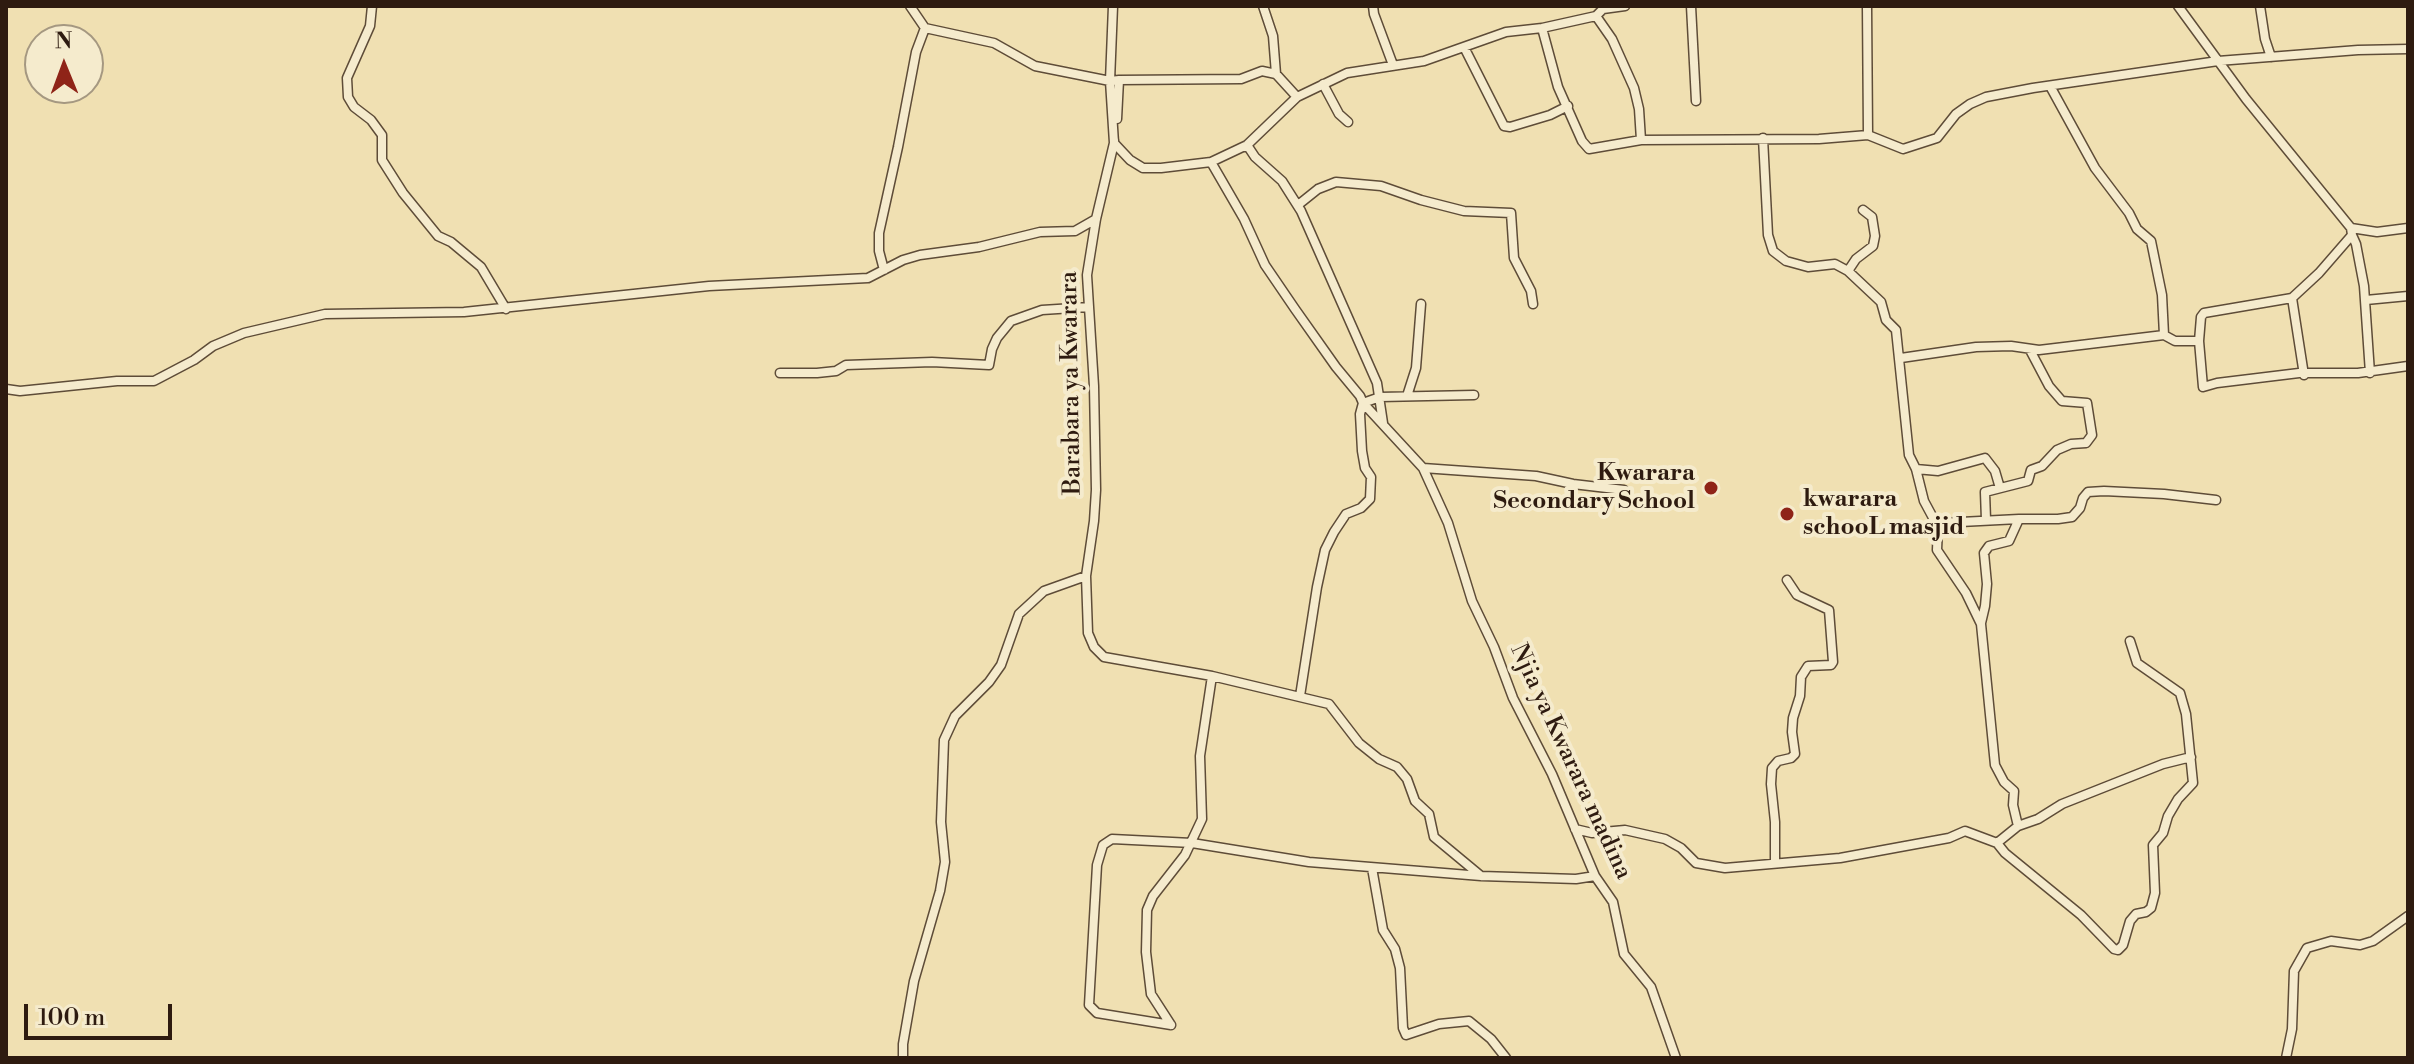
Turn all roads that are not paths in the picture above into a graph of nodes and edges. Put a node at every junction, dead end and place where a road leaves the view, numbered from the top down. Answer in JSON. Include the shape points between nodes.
{"nodes":[{"id":1,"x":372,"y":6,"type":"edge"},
{"id":2,"x":910,"y":6,"type":"edge"},
{"id":3,"x":1116,"y":6,"type":"edge"},
{"id":4,"x":1263,"y":6,"type":"edge"},
{"id":5,"x":1373,"y":6,"type":"edge"},
{"id":6,"x":1625,"y":6,"type":"edge"},
{"id":7,"x":1691,"y":6,"type":"edge"},
{"id":8,"x":1867,"y":6,"type":"edge"},
{"id":9,"x":2178,"y":6,"type":"edge"},
{"id":10,"x":2260,"y":6,"type":"edge"},
{"id":11,"x":1603,"y":7,"type":"edge"},
{"id":12,"x":1596,"y":16,"type":"junction"},
{"id":13,"x":925,"y":28,"type":"junction"},
{"id":14,"x":1542,"y":28,"type":"junction"},
{"id":15,"x":1464,"y":47,"type":"junction"},
{"id":16,"x":2408,"y":49,"type":"edge"},
{"id":17,"x":2271,"y":57,"type":"junction"},
{"id":18,"x":2218,"y":61,"type":"junction"},
{"id":19,"x":1393,"y":65,"type":"junction"},
{"id":20,"x":1276,"y":74,"type":"junction"},
{"id":21,"x":1114,"y":81,"type":"junction"},
{"id":22,"x":1323,"y":84,"type":"junction"},
{"id":23,"x":2050,"y":86,"type":"junction"},
{"id":24,"x":1297,"y":97,"type":"junction"},
{"id":25,"x":1696,"y":101,"type":"dead end"},
{"id":26,"x":1568,"y":106,"type":"junction"},
{"id":27,"x":1348,"y":122,"type":"dead end"},
{"id":28,"x":1868,"y":135,"type":"junction"},
{"id":29,"x":1763,"y":138,"type":"junction"},
{"id":30,"x":1641,"y":140,"type":"junction"},
{"id":31,"x":1114,"y":143,"type":"junction"},
{"id":32,"x":1247,"y":145,"type":"junction"},
{"id":33,"x":1211,"y":162,"type":"junction"},
{"id":34,"x":1298,"y":205,"type":"junction"},
{"id":35,"x":1863,"y":210,"type":"dead end"},
{"id":36,"x":1096,"y":219,"type":"junction"},
{"id":37,"x":2408,"y":228,"type":"edge"},
{"id":38,"x":2352,"y":232,"type":"junction"},
{"id":39,"x":884,"y":270,"type":"junction"},
{"id":40,"x":1848,"y":271,"type":"junction"},
{"id":41,"x":2408,"y":296,"type":"edge"},
{"id":42,"x":2292,"y":298,"type":"junction"},
{"id":43,"x":2366,"y":300,"type":"junction"},
{"id":44,"x":1421,"y":304,"type":"dead end"},
{"id":45,"x":1533,"y":304,"type":"dead end"},
{"id":46,"x":1089,"y":307,"type":"junction"},
{"id":47,"x":506,"y":309,"type":"junction"},
{"id":48,"x":2164,"y":335,"type":"junction"},
{"id":49,"x":2199,"y":341,"type":"junction"},
{"id":50,"x":2030,"y":350,"type":"junction"},
{"id":51,"x":1901,"y":358,"type":"junction"},
{"id":52,"x":2408,"y":366,"type":"edge"},
{"id":53,"x":780,"y":373,"type":"dead end"},
{"id":54,"x":2370,"y":373,"type":"junction"},
{"id":55,"x":2304,"y":375,"type":"junction"},
{"id":56,"x":6,"y":389,"type":"edge"},
{"id":57,"x":1474,"y":395,"type":"dead end"},
{"id":58,"x":1407,"y":396,"type":"junction"},
{"id":59,"x":1380,"y":397,"type":"junction"},
{"id":60,"x":1363,"y":403,"type":"junction"},
{"id":61,"x":1383,"y":423,"type":"junction"},
{"id":62,"x":1423,"y":468,"type":"junction"},
{"id":63,"x":1916,"y":469,"type":"junction"},
{"id":64,"x":2000,"y":488,"type":"junction"},
{"id":65,"x":1624,"y":490,"type":"dead end"},
{"id":66,"x":2216,"y":500,"type":"dead end"},
{"id":67,"x":2019,"y":519,"type":"junction"},
{"id":68,"x":1986,"y":520,"type":"junction"},
{"id":69,"x":1938,"y":528,"type":"junction"},
{"id":70,"x":1086,"y":576,"type":"junction"},
{"id":71,"x":1787,"y":580,"type":"dead end"},
{"id":72,"x":1981,"y":624,"type":"junction"},
{"id":73,"x":2130,"y":641,"type":"dead end"},
{"id":74,"x":1212,"y":676,"type":"junction"},
{"id":75,"x":1300,"y":696,"type":"junction"},
{"id":76,"x":2191,"y":757,"type":"junction"},
{"id":77,"x":2018,"y":826,"type":"junction"},
{"id":78,"x":1575,"y":829,"type":"junction"},
{"id":79,"x":1192,"y":843,"type":"junction"},
{"id":80,"x":1997,"y":843,"type":"junction"},
{"id":81,"x":1775,"y":863,"type":"junction"},
{"id":82,"x":1372,"y":868,"type":"junction"},
{"id":83,"x":1481,"y":876,"type":"junction"},
{"id":84,"x":1595,"y":876,"type":"junction"},
{"id":85,"x":2408,"y":916,"type":"edge"},
{"id":86,"x":903,"y":1058,"type":"edge"},
{"id":87,"x":1506,"y":1058,"type":"edge"},
{"id":88,"x":1676,"y":1058,"type":"edge"},
{"id":89,"x":2286,"y":1058,"type":"edge"}],
"edges":[{"from":1,"to":47,"type":"street","via":[[370,26],[347,78],[348,97],[382,135],[382,160],[403,193],[438,236],[481,267]]},
{"from":2,"to":13,"type":"street"},
{"from":3,"to":21,"type":"street","name":"Barabara ya Kwarara"},
{"from":4,"to":20,"type":"street","via":[[1273,36]]},
{"from":5,"to":19,"type":"street"},
{"from":6,"to":11,"type":"street"},
{"from":7,"to":25,"type":"street"},
{"from":8,"to":28,"type":"street"},
{"from":9,"to":18,"type":"street"},
{"from":10,"to":17,"type":"street"},
{"from":11,"to":12,"type":"street"},
{"from":12,"to":14,"type":"street"},
{"from":12,"to":30,"type":"street","via":[[1634,88]]},
{"from":13,"to":21,"type":"street","via":[[994,43],[1035,66]]},
{"from":13,"to":39,"type":"street","via":[[879,233]]},
{"from":14,"to":15,"type":"street","via":[[1506,32]]},
{"from":14,"to":26,"type":"street"},
{"from":15,"to":19,"type":"street"},
{"from":15,"to":26,"type":"street","via":[[1504,126]]},
{"from":16,"to":17,"type":"street"},
{"from":17,"to":18,"type":"street"},
{"from":18,"to":23,"type":"street"},
{"from":18,"to":38,"type":"street"},
{"from":19,"to":22,"type":"street","via":[[1347,73]]},
{"from":20,"to":21,"type":"street"},
{"from":20,"to":24,"type":"street"},
{"from":21,"to":31,"type":"street","name":"Barabara ya Kwarara"},
{"from":22,"to":24,"type":"street"},
{"from":22,"to":27,"type":"street"},
{"from":23,"to":28,"type":"street","via":[[1986,97],[1956,114],[1937,138],[1907,148]]},
{"from":23,"to":48,"type":"street","via":[[2095,168],[2151,241]]},
{"from":24,"to":32,"type":"street"},
{"from":26,"to":30,"type":"street","via":[[1589,149]]},
{"from":28,"to":29,"type":"street"},
{"from":29,"to":30,"type":"street"},
{"from":29,"to":40,"type":"street","via":[[1773,251],[1808,267],[1835,264]]},
{"from":31,"to":33,"type":"street","via":[[1143,168]]},
{"from":31,"to":36,"type":"street","name":"Barabara ya Kwarara"},
{"from":32,"to":33,"type":"street"},
{"from":32,"to":34,"type":"street"},
{"from":33,"to":60,"type":"street","via":[[1265,265]]},
{"from":34,"to":45,"type":"street","via":[[1336,182],[1381,186],[1464,211],[1511,213],[1514,258]]},
{"from":34,"to":59,"type":"street"},
{"from":35,"to":40,"type":"street","via":[[1872,217],[1873,246]]},
{"from":36,"to":39,"type":"street","via":[[1075,231],[1040,232],[920,255]]},
{"from":36,"to":46,"type":"street","name":"Barabara ya Kwarara","via":[[1087,275]]},
{"from":37,"to":38,"type":"street"},
{"from":38,"to":42,"type":"street"},
{"from":38,"to":43,"type":"street"},
{"from":39,"to":47,"type":"street","via":[[868,278],[709,286]]},
{"from":40,"to":51,"type":"street","via":[[1881,302],[1886,320],[1896,330]]},
{"from":41,"to":43,"type":"street"},
{"from":42,"to":49,"type":"street","via":[[2204,313]]},
{"from":42,"to":55,"type":"street"},
{"from":43,"to":54,"type":"street"},
{"from":44,"to":58,"type":"street","via":[[1416,368]]},
{"from":46,"to":53,"type":"street","via":[[1042,310],[1011,321],[997,338],[989,365],[846,365],[836,371]]},
{"from":46,"to":70,"type":"street","name":"Barabara ya Kwarara","via":[[1096,490]]},
{"from":47,"to":56,"type":"street","via":[[325,314],[244,333],[154,381]]},
{"from":48,"to":49,"type":"street","via":[[2175,341]]},
{"from":48,"to":50,"type":"street"},
{"from":49,"to":55,"type":"street","via":[[2203,387]]},
{"from":50,"to":51,"type":"street","via":[[1985,346]]},
{"from":50,"to":64,"type":"street","via":[[2062,401],[2087,403],[2092,435],[2086,443],[2057,450],[2031,470],[2028,481]]},
{"from":51,"to":63,"type":"street","via":[[1909,455]]},
{"from":52,"to":54,"type":"street"},
{"from":54,"to":55,"type":"street"},
{"from":57,"to":58,"type":"street"},
{"from":58,"to":59,"type":"street"},
{"from":59,"to":60,"type":"street"},
{"from":59,"to":61,"type":"street"},
{"from":60,"to":61,"type":"street"},
{"from":60,"to":75,"type":"street","via":[[1362,451],[1371,477],[1370,499],[1346,514],[1325,550]]},
{"from":61,"to":62,"type":"street"},
{"from":62,"to":65,"type":"street","via":[[1524,474]]},
{"from":62,"to":78,"type":"street","name":"Njia ya Kwarara madina","via":[[1472,601]]},
{"from":63,"to":64,"type":"street","via":[[1938,471],[1985,458]]},
{"from":63,"to":69,"type":"street"},
{"from":64,"to":68,"type":"street","via":[[1985,492]]},
{"from":66,"to":67,"type":"street","via":[[2088,492],[2072,517]]},
{"from":67,"to":68,"type":"street"},
{"from":67,"to":72,"type":"street","via":[[2009,541],[1989,546],[1984,553],[1987,584]]},
{"from":68,"to":69,"type":"street","via":[[1941,523]]},
{"from":69,"to":72,"type":"street","via":[[1937,550]]},
{"from":70,"to":74,"type":"street","name":"Barabara ya Kwarara","via":[[1088,633],[1104,657]]},
{"from":70,"to":86,"type":"street","via":[[1044,591],[1019,614],[1001,665],[955,716],[944,740],[945,862],[914,981]]},
{"from":71,"to":81,"type":"street","via":[[1797,595],[1829,610],[1833,662],[1808,666],[1801,677],[1793,718],[1795,754],[1772,768]]},
{"from":72,"to":77,"type":"street","via":[[1995,765],[2014,791]]},
{"from":73,"to":76,"type":"street","via":[[2137,663],[2180,693]]},
{"from":74,"to":75,"type":"street","name":"Barabara ya Kwarara"},
{"from":74,"to":79,"type":"street","via":[[1200,756],[1202,819]]},
{"from":75,"to":83,"type":"street","name":"Barabara ya Kwarara","via":[[1329,704],[1359,743],[1397,767],[1415,801],[1429,814],[1434,837]]},
{"from":76,"to":77,"type":"street","via":[[2062,804]]},
{"from":76,"to":80,"type":"street","via":[[2193,783],[2153,845],[2151,908],[2130,921],[2118,950]]},
{"from":77,"to":80,"type":"street"},
{"from":78,"to":81,"type":"street","via":[[1625,830],[1665,839],[1709,867]]},
{"from":78,"to":84,"type":"street","name":"Njia ya Kwarara madina"},
{"from":79,"to":79,"type":"street","via":[[1112,839],[1103,845],[1097,865],[1089,1005],[1097,1013],[1171,1025],[1151,994],[1147,910]]},
{"from":79,"to":82,"type":"street"},
{"from":80,"to":81,"type":"street","via":[[1965,831],[1840,858]]},
{"from":82,"to":83,"type":"street"},
{"from":82,"to":87,"type":"street","via":[[1383,930],[1400,968],[1406,1035],[1469,1021]]},
{"from":83,"to":84,"type":"street"},
{"from":84,"to":88,"type":"street","name":"Njia ya Kwarara madina","via":[[1613,902],[1624,954],[1651,987]]},
{"from":85,"to":89,"type":"street","via":[[2373,941],[2331,941],[2307,948],[2294,971]]}]}
